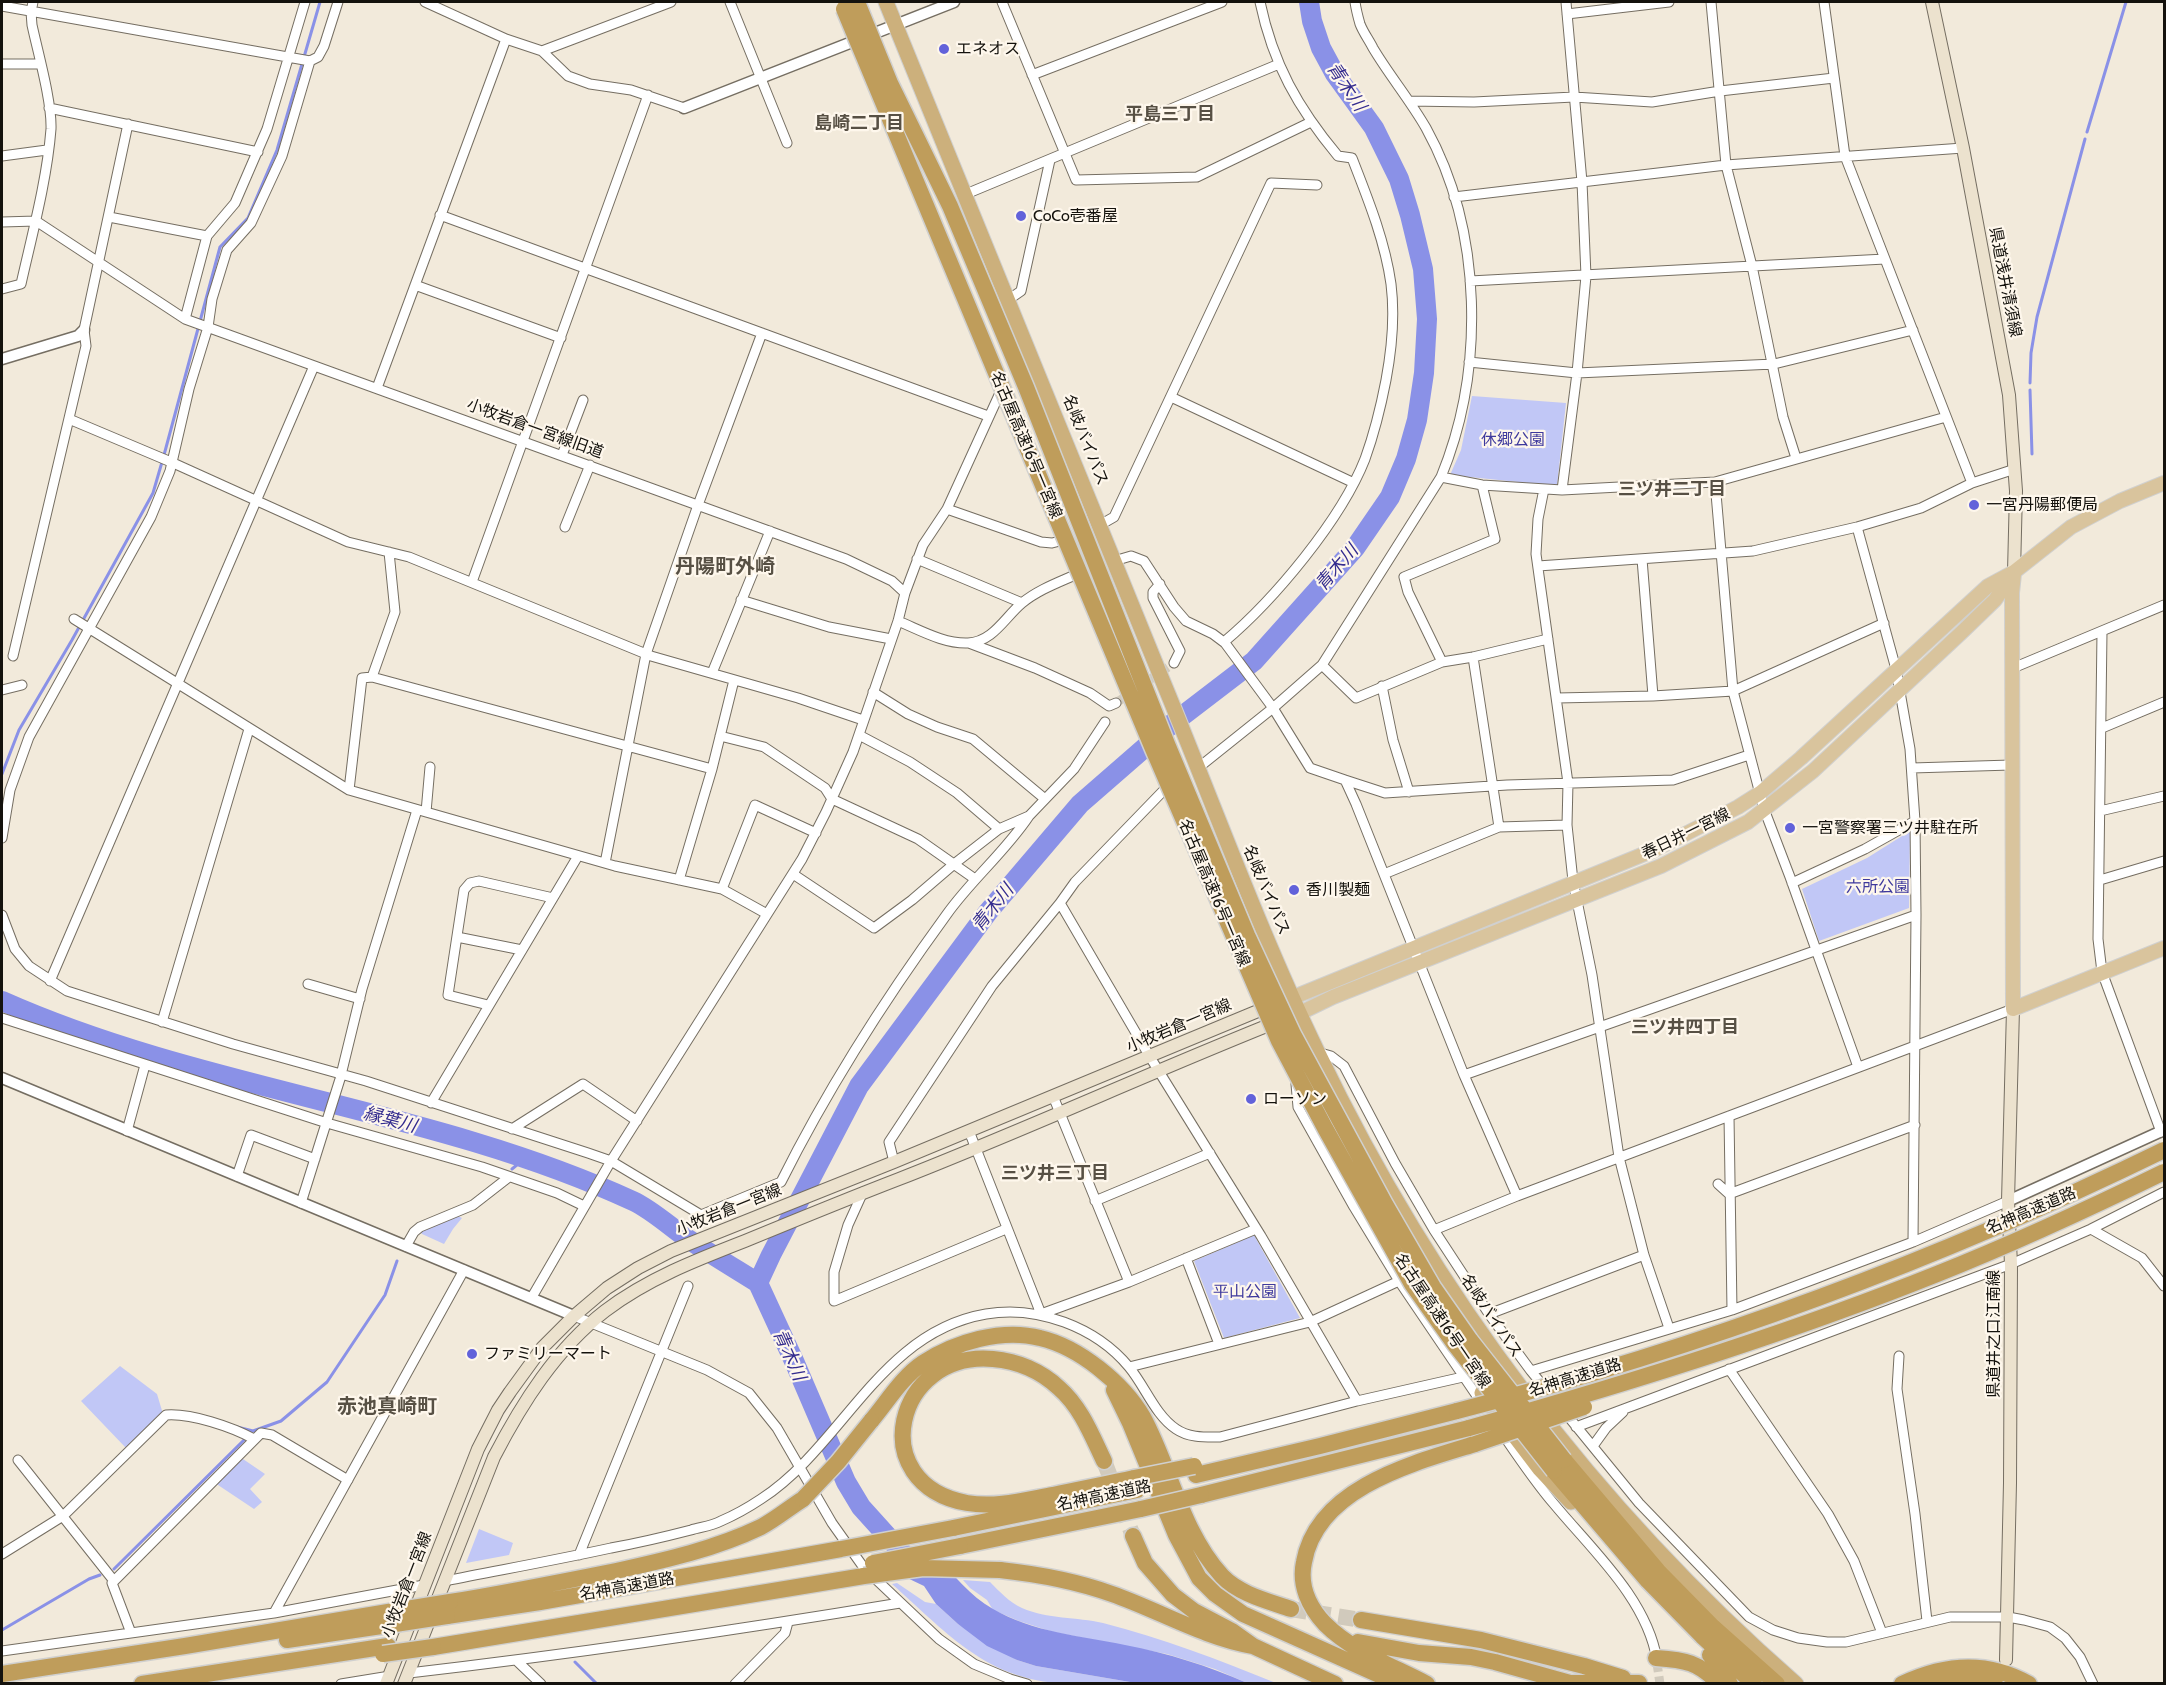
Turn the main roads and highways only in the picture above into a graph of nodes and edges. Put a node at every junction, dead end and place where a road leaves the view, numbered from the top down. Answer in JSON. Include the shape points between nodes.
{"nodes":[{"id":1,"x":841,"y":2,"type":"edge"},
{"id":2,"x":848,"y":2,"type":"edge"},
{"id":3,"x":857,"y":2,"type":"edge"},
{"id":4,"x":867,"y":2,"type":"edge"},
{"id":5,"x":886,"y":2,"type":"edge"},
{"id":6,"x":1932,"y":2,"type":"edge"},
{"id":7,"x":927,"y":155,"type":"junction"},
{"id":8,"x":2164,"y":483,"type":"edge"},
{"id":9,"x":2014,"y":572,"type":"junction"},
{"id":10,"x":2164,"y":948,"type":"edge"},
{"id":11,"x":1294,"y":997,"type":"junction"},
{"id":12,"x":2013,"y":1009,"type":"junction"},
{"id":13,"x":1260,"y":1011,"type":"junction"},
{"id":14,"x":1300,"y":1013,"type":"junction"},
{"id":15,"x":1267,"y":1026,"type":"junction"},
{"id":16,"x":2164,"y":1150,"type":"edge"},
{"id":17,"x":2164,"y":1172,"type":"edge"},
{"id":18,"x":1701,"y":1359,"type":"junction"},
{"id":19,"x":1105,"y":1373,"type":"junction"},
{"id":20,"x":1104,"y":1461,"type":"tunnel mouth"},
{"id":21,"x":1135,"y":1484,"type":"junction"},
{"id":22,"x":1133,"y":1536,"type":"tunnel mouth"},
{"id":23,"x":860,"y":1571,"type":"junction"},
{"id":24,"x":1643,"y":1583,"type":"junction"},
{"id":25,"x":448,"y":1609,"type":"junction"},
{"id":26,"x":1291,"y":1609,"type":"tunnel mouth"},
{"id":27,"x":398,"y":1617,"type":"junction"},
{"id":28,"x":1361,"y":1620,"type":"tunnel mouth"},
{"id":29,"x":1346,"y":1640,"type":"junction"},
{"id":30,"x":1253,"y":1646,"type":"junction"},
{"id":31,"x":386,"y":1650,"type":"junction"},
{"id":32,"x":1657,"y":1660,"type":"road end"},
{"id":33,"x":2006,"y":1660,"type":"dead end"},
{"id":34,"x":2,"y":1674,"type":"edge"},
{"id":35,"x":1934,"y":1677,"type":"edge"},
{"id":36,"x":406,"y":1678,"type":"edge"},
{"id":37,"x":388,"y":1680,"type":"edge"},
{"id":38,"x":2,"y":1683,"type":"edge"},
{"id":39,"x":142,"y":1683,"type":"edge"},
{"id":40,"x":193,"y":1683,"type":"edge"},
{"id":41,"x":1335,"y":1683,"type":"edge"},
{"id":42,"x":1405,"y":1683,"type":"edge"},
{"id":43,"x":1427,"y":1683,"type":"edge"},
{"id":44,"x":1640,"y":1683,"type":"edge"},
{"id":45,"x":1719,"y":1683,"type":"edge"},
{"id":46,"x":1730,"y":1683,"type":"edge"},
{"id":47,"x":1746,"y":1683,"type":"edge"},
{"id":48,"x":1754,"y":1683,"type":"edge"},
{"id":49,"x":1777,"y":1683,"type":"edge"},
{"id":50,"x":1796,"y":1683,"type":"edge"},
{"id":51,"x":1902,"y":1683,"type":"edge"},
{"id":52,"x":1995,"y":1683,"type":"edge"},
{"id":53,"x":2029,"y":1683,"type":"edge"}],
"edges":[{"from":1,"to":48,"type":"highway","name":"名古屋高速16号一宮線","bridge":true,"via":[[1238,949],[1279,1041],[1325,1128],[1412,1284],[1487,1387],[1648,1581]]},
{"from":2,"to":13,"type":"highway","via":[[999,395]]},
{"from":3,"to":7,"type":"highway","bridge":true,"via":[[890,83]]},
{"from":4,"to":7,"type":"highway","bridge":true},
{"from":5,"to":11,"type":"highway","name":"名岐バイパス","via":[[1222,831]]},
{"from":6,"to":9,"type":"main road","name":"県道浅井清須線","via":[[2009,395],[2015,470]]},
{"from":7,"to":49,"type":"highway","name":"名古屋高速16号一宮線","bridge":true,"via":[[1026,387],[1251,945],[1293,1034],[1385,1204],[1433,1287],[1470,1340],[1564,1460],[1658,1572]]},
{"from":8,"to":9,"type":"main road","name":"春日井一宮線","via":[[2071,527]]},
{"from":9,"to":11,"type":"main road","name":"春日井一宮線","via":[[1988,586],[1760,793],[1654,850]]},
{"from":9,"to":12,"type":"main road"},
{"from":9,"to":14,"type":"main road","name":"春日井一宮線","via":[[1995,600],[1900,690],[1813,771],[1748,822],[1577,900]]},
{"from":10,"to":12,"type":"main road"},
{"from":11,"to":13,"type":"main road","name":"小牧岩倉一宮線"},
{"from":11,"to":14,"type":"highway","name":"名岐バイパス"},
{"from":12,"to":33,"type":"main road","name":"県道井之口江南線"},
{"from":13,"to":15,"type":"highway"},
{"from":13,"to":37,"type":"main road","name":"小牧岩倉一宮線","via":[[671,1251],[607,1288],[542,1348],[498,1410],[478,1449]]},
{"from":14,"to":15,"type":"main road","name":"小牧岩倉一宮線"},
{"from":14,"to":50,"type":"highway","name":"名岐バイパス","via":[[1370,1157],[1407,1221],[1509,1375],[1624,1515],[1720,1616]]},
{"from":15,"to":24,"type":"highway","via":[[1424,1310],[1539,1468]]},
{"from":15,"to":36,"type":"main road","name":"小牧岩倉一宮線","via":[[688,1263],[631,1293],[591,1323],[538,1382],[510,1426]]},
{"from":16,"to":21,"type":"highway","name":"名神高速道路","bridge":true,"via":[[2024,1215],[1841,1289],[1678,1347],[1556,1386],[1360,1436]]},
{"from":17,"to":18,"type":"highway","name":"名神高速道路","bridge":true,"via":[[2069,1218],[1937,1274]]},
{"from":18,"to":23,"type":"highway","name":"名神高速道路","bridge":true,"via":[[1469,1428],[1201,1495]]},
{"from":18,"to":29,"type":"highway","bridge":true,"via":[[1684,1371],[1398,1470],[1336,1505],[1318,1525],[1306,1547],[1303,1587],[1311,1606]]},
{"from":19,"to":25,"type":"highway","bridge":true,"via":[[1065,1348],[1040,1338],[1011,1335],[972,1341],[940,1352],[920,1365],[803,1498],[764,1525],[706,1549]]},
{"from":19,"to":26,"type":"highway","via":[[1142,1416],[1206,1556],[1224,1578],[1253,1596]]},
{"from":19,"to":42,"type":"highway","via":[[1199,1578],[1243,1614]]},
{"from":20,"to":21,"type":"highway","via":[[1089,1428],[1059,1388],[1035,1371],[1011,1361],[983,1358],[956,1362],[940,1370],[912,1395],[903,1417],[902,1442],[908,1464],[924,1484],[943,1496],[968,1503],[1000,1505]]},
{"from":21,"to":25,"type":"highway","name":"名神高速道路","bridge":true,"via":[[953,1528],[841,1549],[632,1587]]},
{"from":22,"to":30,"type":"highway","via":[[1145,1563],[1173,1595]]},
{"from":23,"to":30,"type":"highway","bridge":true,"via":[[1000,1570],[1062,1580],[1110,1593],[1230,1642]]},
{"from":23,"to":31,"type":"highway","bridge":true},
{"from":24,"to":46,"type":"highway","via":[[1681,1628],[1714,1658]]},
{"from":24,"to":47,"type":"highway"},
{"from":25,"to":27,"type":"highway","bridge":true},
{"from":27,"to":34,"type":"highway"},
{"from":27,"to":38,"type":"highway"},
{"from":28,"to":44,"type":"highway","via":[[1481,1640]]},
{"from":29,"to":43,"type":"highway"},
{"from":29,"to":44,"type":"highway","via":[[1495,1662],[1570,1683]]},
{"from":30,"to":41,"type":"highway"},
{"from":31,"to":39,"type":"highway"},
{"from":31,"to":40,"type":"highway"},
{"from":32,"to":45,"type":"highway","via":[[1691,1662]]},
{"from":35,"to":51,"type":"highway"},
{"from":35,"to":52,"type":"highway"},
{"from":35,"to":53,"type":"highway","via":[[1952,1667],[1974,1666]]}]}
